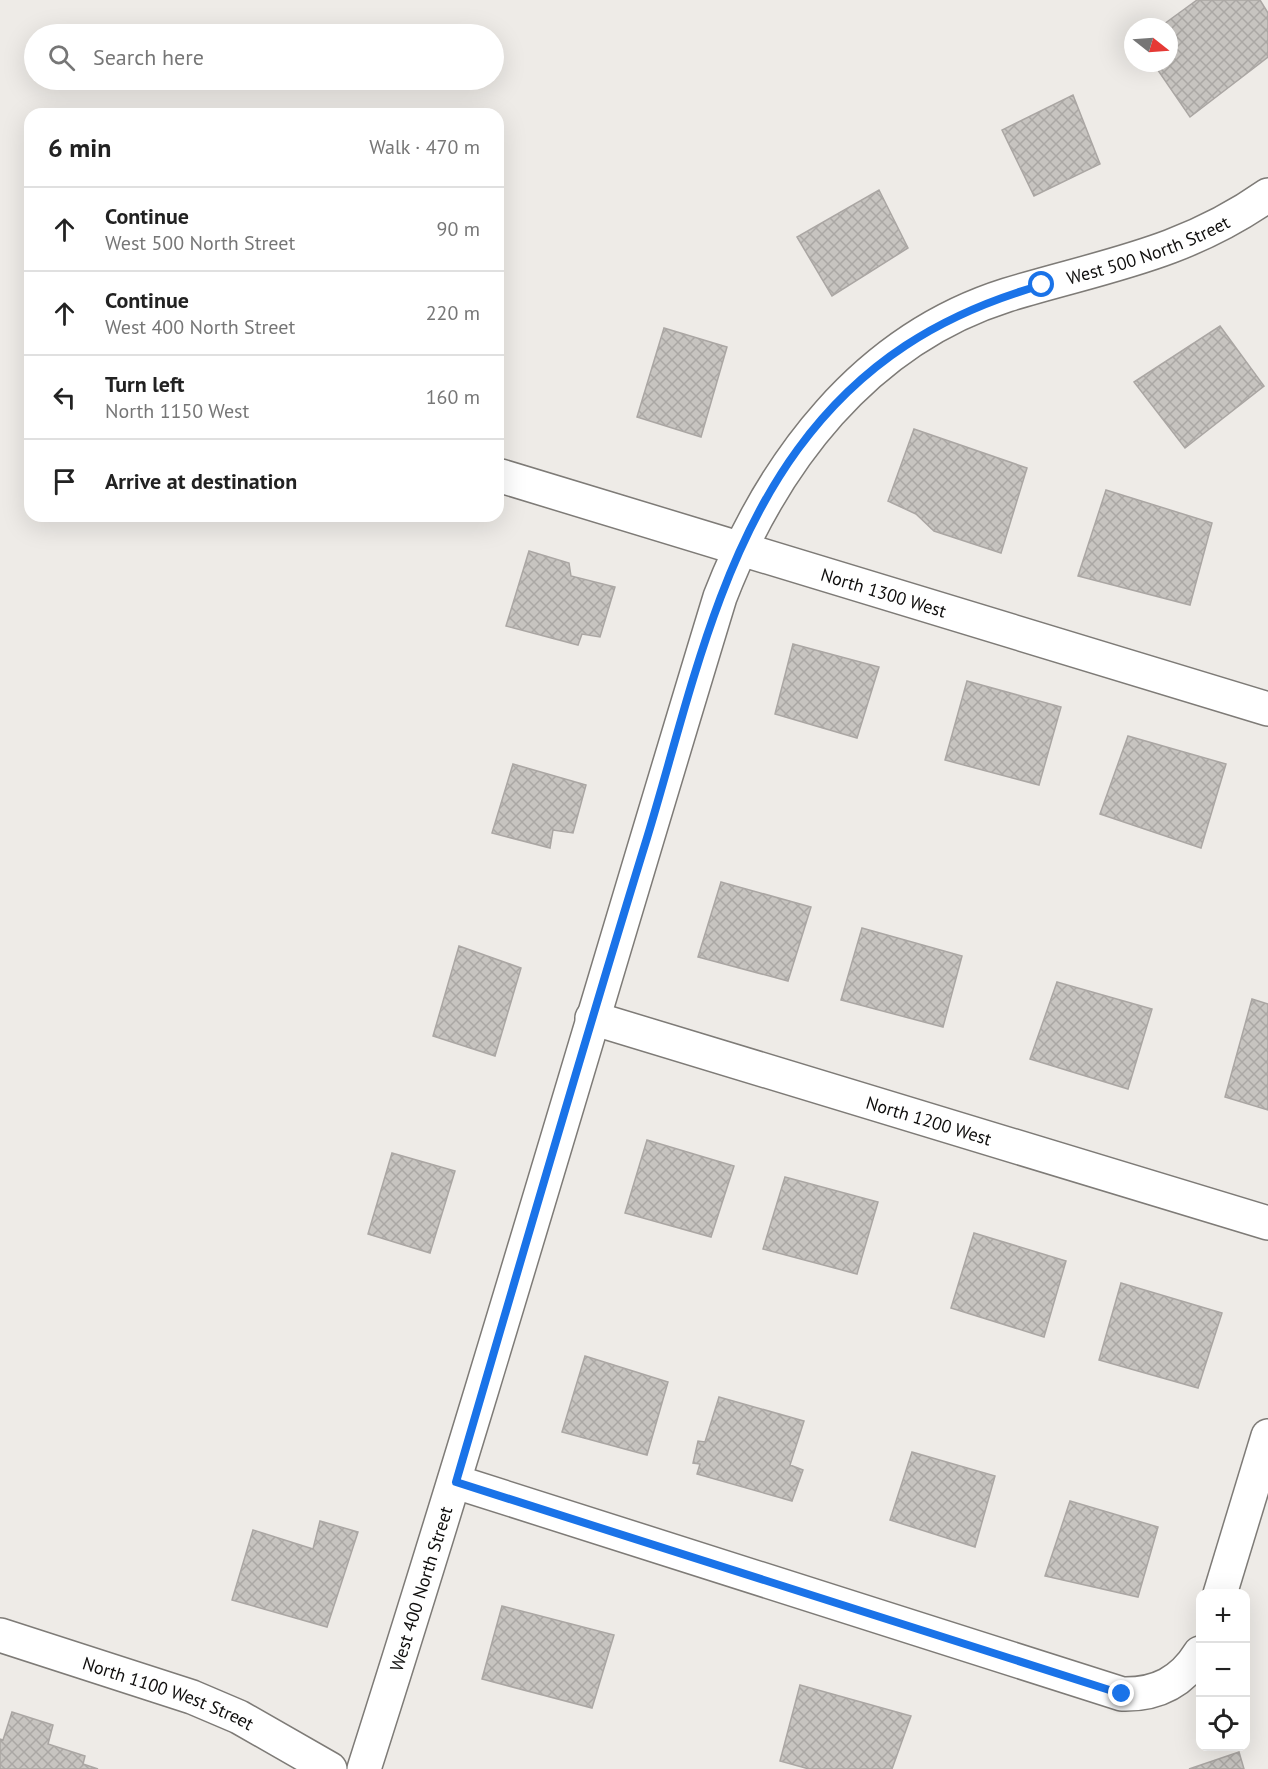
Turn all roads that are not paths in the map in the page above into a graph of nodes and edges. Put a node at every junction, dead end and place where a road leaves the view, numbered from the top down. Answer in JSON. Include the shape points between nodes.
{"nodes":[{"id":1,"x":1268,"y":195,"type":"edge"},
{"id":2,"x":504,"y":477,"type":"edge"},
{"id":3,"x":740,"y":548,"type":"junction"},
{"id":4,"x":1268,"y":709,"type":"edge"},
{"id":5,"x":592,"y":1018,"type":"junction"},
{"id":6,"x":1268,"y":1223,"type":"edge"},
{"id":7,"x":1268,"y":1436,"type":"edge"},
{"id":8,"x":456,"y":1482,"type":"junction"},
{"id":9,"x":1221,"y":1589,"type":"edge"},
{"id":10,"x":0,"y":1635,"type":"edge"},
{"id":11,"x":1196,"y":1658,"type":"edge"},
{"id":12,"x":330,"y":1769,"type":"edge"},
{"id":13,"x":364,"y":1769,"type":"edge"}],
"edges":[{"from":1,"to":3,"type":"street","name":"West 500 North Street","via":[[1226,223],[1183,243],[1140,259],[1005,296],[969,310],[905,345],[852,387],[799,447]]},
{"from":2,"to":3,"type":"street","name":"North 1300 West"},
{"from":3,"to":4,"type":"street","name":"North 1300 West"},
{"from":3,"to":5,"type":"street","name":"West 400 North Street","via":[[720,597]]},
{"from":5,"to":6,"type":"street","name":"North 1200 West"},
{"from":5,"to":8,"type":"street","name":"West 400 North Street"},
{"from":7,"to":9,"type":"street"},
{"from":8,"to":11,"type":"street","via":[[1122,1694],[1145,1693],[1167,1686],[1182,1677]]},
{"from":8,"to":13,"type":"street","name":"West 400 North Street"},
{"from":10,"to":12,"type":"street","name":"North 1100 West Street","via":[[201,1700]]}]}
